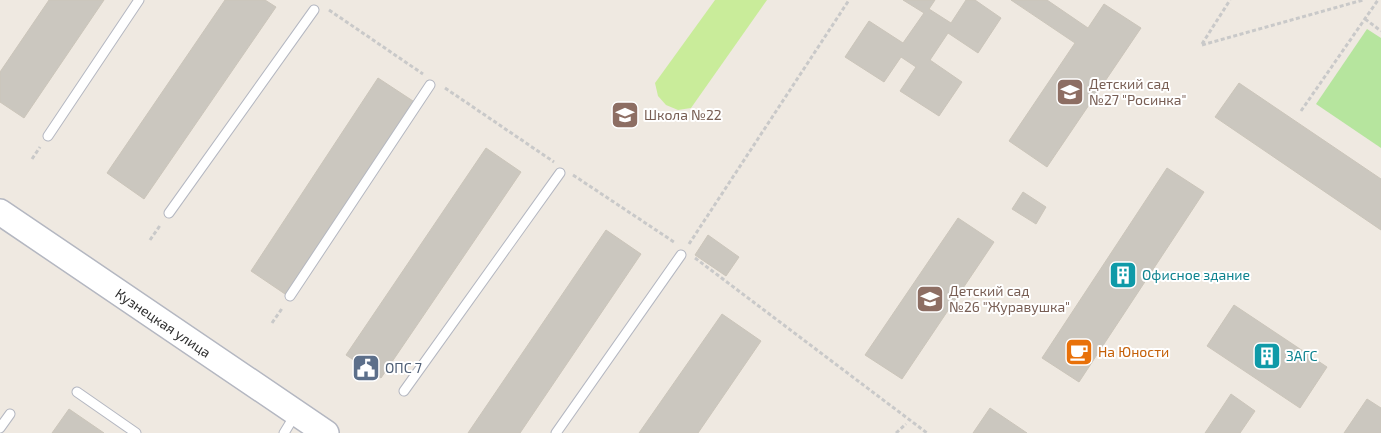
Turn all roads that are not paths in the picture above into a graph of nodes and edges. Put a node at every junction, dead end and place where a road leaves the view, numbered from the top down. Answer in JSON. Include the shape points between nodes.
{"nodes":[{"id":1,"x":139,"y":0,"type":"edge"},
{"id":2,"x":318,"y":8,"type":"road end"},
{"id":3,"x":432,"y":82,"type":"road end"},
{"id":4,"x":48,"y":136,"type":"dead end"},
{"id":5,"x":564,"y":171,"type":"road end"},
{"id":6,"x":0,"y":212,"type":"edge"},
{"id":7,"x":169,"y":213,"type":"road end"},
{"id":8,"x":683,"y":252,"type":"road end"},
{"id":9,"x":290,"y":296,"type":"dead end"},
{"id":10,"x":404,"y":391,"type":"dead end"},
{"id":11,"x":77,"y":392,"type":"dead end"},
{"id":12,"x":10,"y":414,"type":"dead end"},
{"id":13,"x":291,"y":423,"type":"edge"},
{"id":14,"x":0,"y":428,"type":"edge"},
{"id":15,"x":136,"y":433,"type":"edge"},
{"id":16,"x":326,"y":433,"type":"edge"},
{"id":17,"x":556,"y":433,"type":"edge"}],
"edges":[{"from":1,"to":4,"type":"lane"},
{"from":2,"to":7,"type":"lane"},
{"from":3,"to":9,"type":"lane"},
{"from":5,"to":10,"type":"lane"},
{"from":6,"to":13,"type":"main road","name":"Кузнецкая улица"},
{"from":8,"to":17,"type":"lane"},
{"from":11,"to":15,"type":"lane"},
{"from":12,"to":14,"type":"lane"},
{"from":13,"to":16,"type":"main road","name":"Кузнецкая улица"}]}
